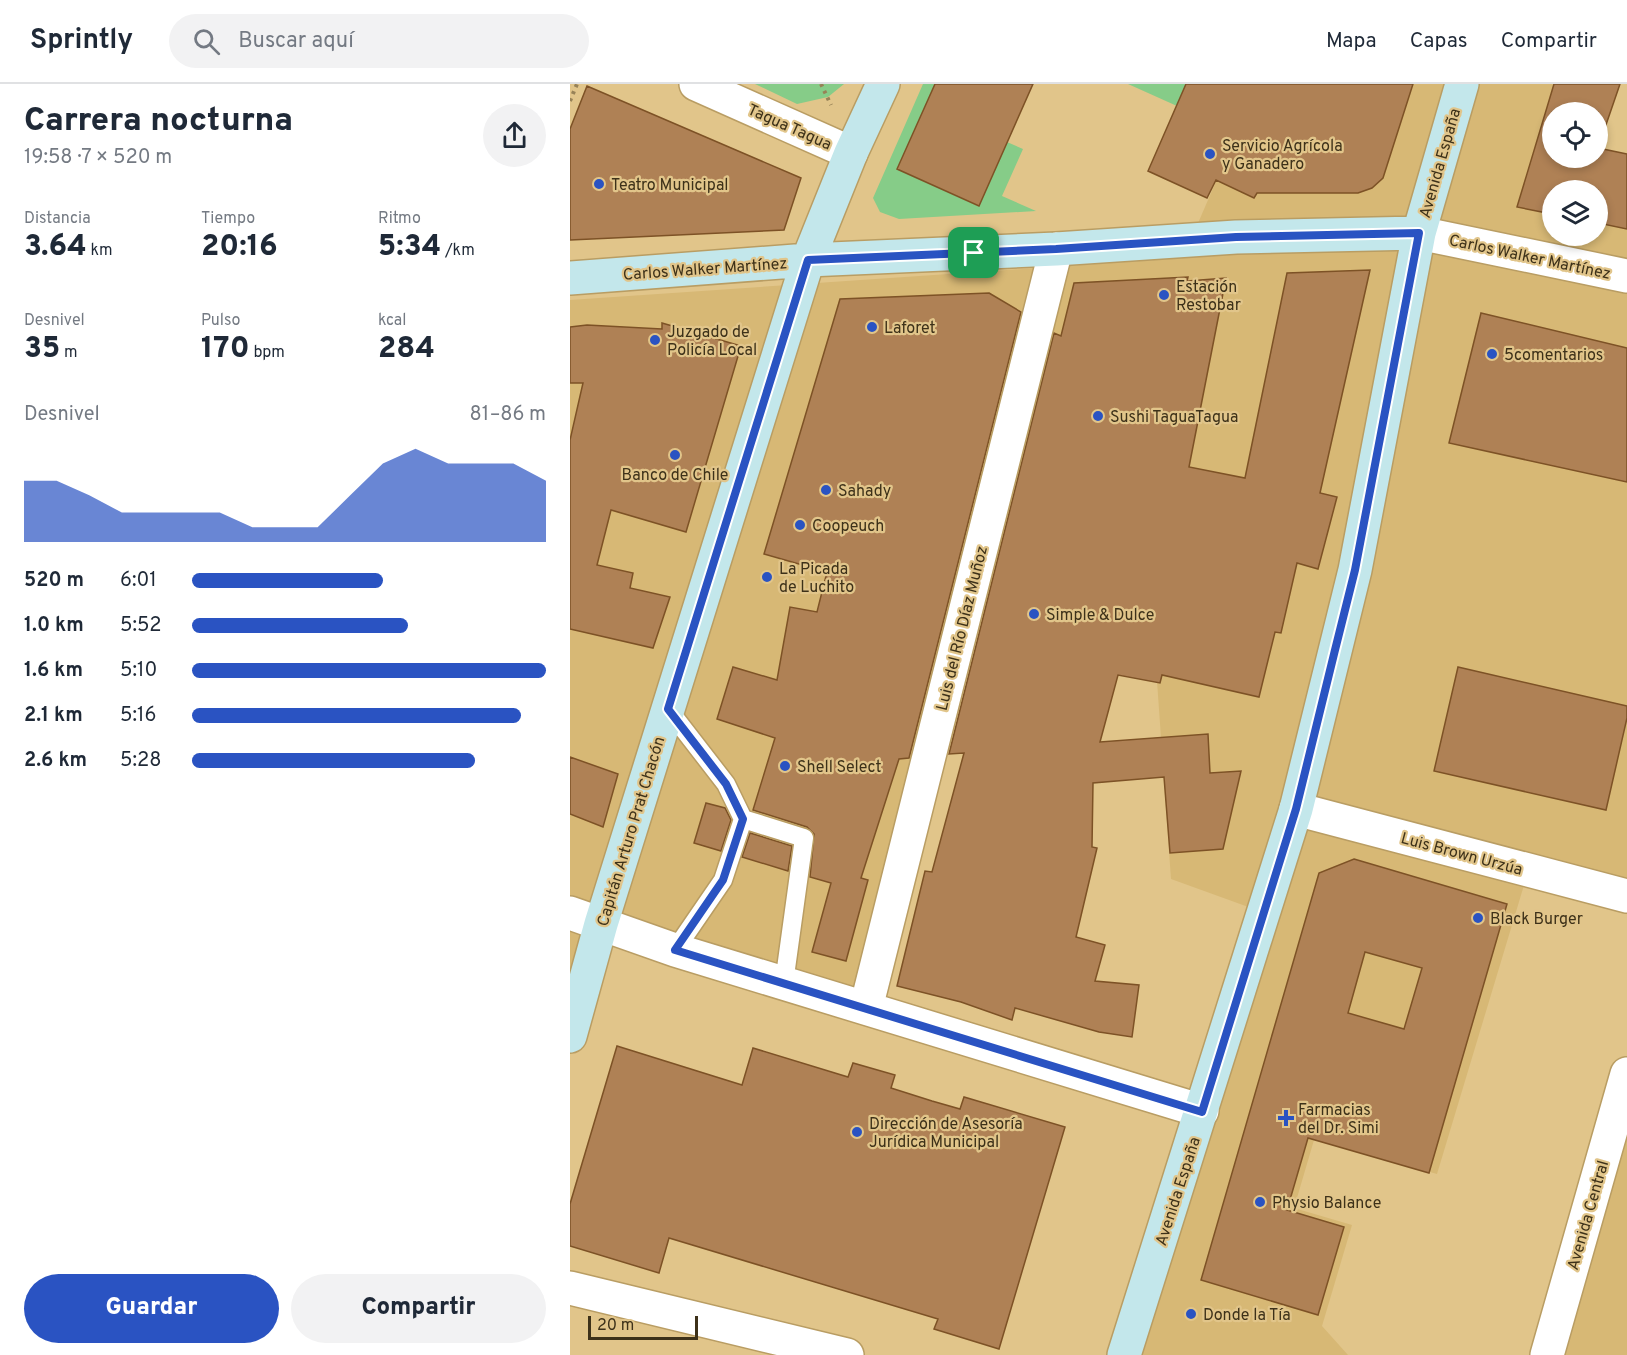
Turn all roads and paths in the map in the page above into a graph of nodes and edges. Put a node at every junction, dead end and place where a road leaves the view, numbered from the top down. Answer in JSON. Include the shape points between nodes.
{"nodes":[{"id":1,"x":577,"y":84,"type":"edge"},
{"id":2,"x":696,"y":84,"type":"edge"},
{"id":3,"x":883,"y":84,"type":"edge"},
{"id":4,"x":1462,"y":84,"type":"edge"},
{"id":5,"x":570,"y":101,"type":"edge"},
{"id":6,"x":851,"y":153,"type":"junction"},
{"id":7,"x":1419,"y":233,"type":"junction"},
{"id":8,"x":1056,"y":249,"type":"junction"},
{"id":9,"x":808,"y":260,"type":"junction"},
{"id":10,"x":1627,"y":276,"type":"edge"},
{"id":11,"x":570,"y":278,"type":"edge"},
{"id":12,"x":668,"y":709,"type":"junction"},
{"id":13,"x":1296,"y":809,"type":"junction"},
{"id":14,"x":743,"y":819,"type":"junction"},
{"id":15,"x":1627,"y":896,"type":"edge"},
{"id":16,"x":570,"y":913,"type":"edge"},
{"id":17,"x":601,"y":924,"type":"junction"},
{"id":18,"x":675,"y":950,"type":"junction"},
{"id":19,"x":784,"y":982,"type":"junction"},
{"id":20,"x":866,"y":1008,"type":"junction"},
{"id":21,"x":570,"y":1036,"type":"edge"},
{"id":22,"x":1627,"y":1074,"type":"edge"},
{"id":23,"x":1202,"y":1112,"type":"junction"},
{"id":24,"x":570,"y":1288,"type":"edge"},
{"id":25,"x":847,"y":1355,"type":"edge"},
{"id":26,"x":1124,"y":1355,"type":"edge"},
{"id":27,"x":1547,"y":1355,"type":"edge"}],
"edges":[{"from":1,"to":5,"type":"path"},
{"from":2,"to":6,"type":"street","name":"Tagua Tagua"},
{"from":3,"to":6,"type":"street","name":"Capitán Arturo Prat Chacón"},
{"from":4,"to":7,"type":"street","name":"Avenida España"},
{"from":6,"to":9,"type":"street","name":"Capitán Arturo Prat Chacón"},
{"from":7,"to":8,"type":"street","name":"Carlos Walker Martínez","via":[[1236,237]]},
{"from":7,"to":10,"type":"street","name":"Carlos Walker Martínez"},
{"from":7,"to":13,"type":"street","name":"Avenida España","via":[[1355,570]]},
{"from":8,"to":9,"type":"street","name":"Carlos Walker Martínez"},
{"from":8,"to":20,"type":"street","name":"Luis del Río Díaz Muñoz"},
{"from":9,"to":11,"type":"street","name":"Carlos Walker Martínez"},
{"from":9,"to":12,"type":"street","name":"Capitán Arturo Prat Chacón"},
{"from":12,"to":14,"type":"lane","via":[[726,784]]},
{"from":12,"to":17,"type":"street","name":"Capitán Arturo Prat Chacón"},
{"from":13,"to":15,"type":"street","name":"Luis Brown Urzúa"},
{"from":13,"to":23,"type":"street","name":"Avenida España"},
{"from":14,"to":18,"type":"lane","via":[[723,880]]},
{"from":14,"to":19,"type":"lane","via":[[804,838]]},
{"from":16,"to":17,"type":"street"},
{"from":17,"to":18,"type":"street"},
{"from":17,"to":21,"type":"street","name":"Capitán Arturo Prat Chacón"},
{"from":18,"to":19,"type":"street"},
{"from":19,"to":20,"type":"street"},
{"from":20,"to":23,"type":"street"},
{"from":22,"to":27,"type":"street","name":"Avenida Central"},
{"from":23,"to":26,"type":"street","name":"Avenida España"},
{"from":24,"to":25,"type":"street"}]}
